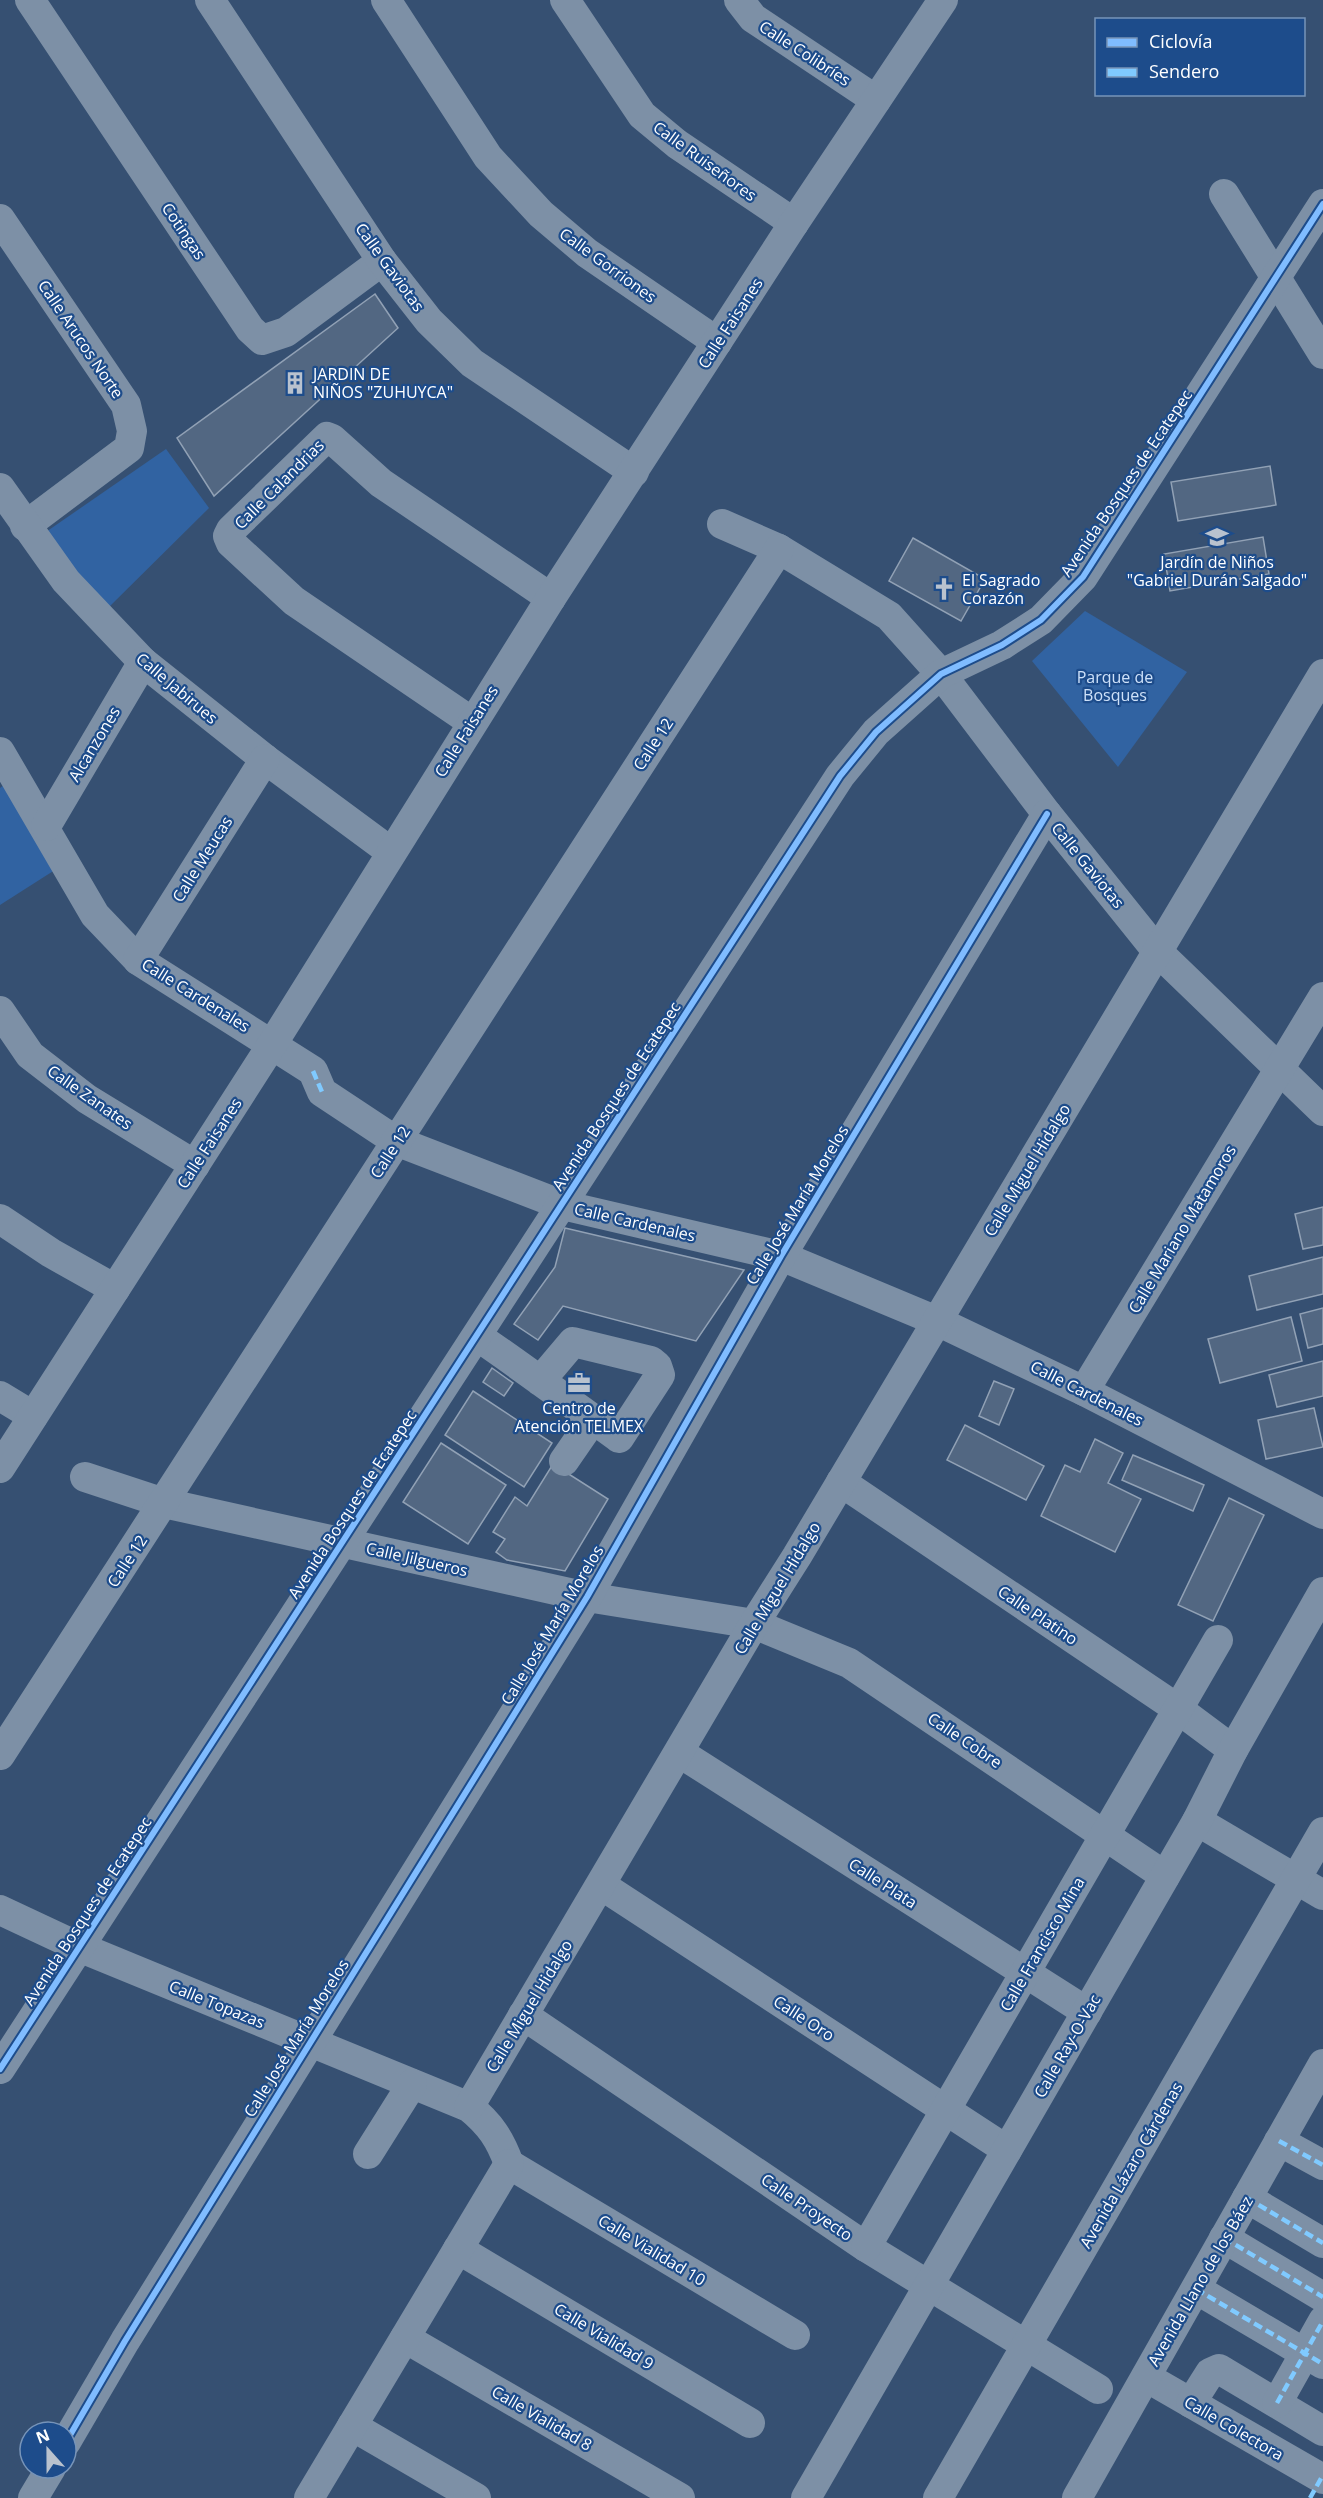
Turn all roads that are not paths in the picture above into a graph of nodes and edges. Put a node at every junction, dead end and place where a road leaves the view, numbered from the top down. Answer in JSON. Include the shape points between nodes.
{"nodes":[{"id":1,"x":30,"y":0,"type":"edge"},
{"id":2,"x":210,"y":0,"type":"edge"},
{"id":3,"x":386,"y":0,"type":"edge"},
{"id":4,"x":565,"y":0,"type":"edge"},
{"id":5,"x":943,"y":0,"type":"edge"},
{"id":6,"x":753,"y":6,"type":"edge"},
{"id":7,"x":876,"y":100,"type":"junction"},
{"id":8,"x":1224,"y":194,"type":"dead end"},
{"id":9,"x":1323,"y":204,"type":"edge"},
{"id":10,"x":0,"y":219,"type":"edge"},
{"id":11,"x":794,"y":223,"type":"junction"},
{"id":12,"x":382,"y":261,"type":"junction"},
{"id":13,"x":1276,"y":278,"type":"junction"},
{"id":14,"x":717,"y":342,"type":"junction"},
{"id":15,"x":1323,"y":354,"type":"edge"},
{"id":16,"x":634,"y":472,"type":"junction"},
{"id":17,"x":0,"y":488,"type":"edge"},
{"id":18,"x":722,"y":524,"type":"dead end"},
{"id":19,"x":25,"y":526,"type":"junction"},
{"id":20,"x":779,"y":549,"type":"junction"},
{"id":21,"x":551,"y":598,"type":"junction"},
{"id":22,"x":143,"y":662,"type":"junction"},
{"id":23,"x":941,"y":674,"type":"junction"},
{"id":24,"x":1323,"y":674,"type":"edge"},
{"id":25,"x":472,"y":722,"type":"junction"},
{"id":26,"x":0,"y":752,"type":"edge"},
{"id":27,"x":265,"y":759,"type":"junction"},
{"id":28,"x":1047,"y":814,"type":"junction"},
{"id":29,"x":45,"y":826,"type":"junction"},
{"id":30,"x":391,"y":852,"type":"junction"},
{"id":31,"x":1157,"y":951,"type":"junction"},
{"id":32,"x":138,"y":960,"type":"junction"},
{"id":33,"x":1323,"y":997,"type":"edge"},
{"id":34,"x":0,"y":1011,"type":"edge"},
{"id":35,"x":273,"y":1043,"type":"junction"},
{"id":36,"x":1280,"y":1067,"type":"junction"},
{"id":37,"x":1323,"y":1111,"type":"edge"},
{"id":38,"x":396,"y":1141,"type":"junction"},
{"id":39,"x":195,"y":1165,"type":"junction"},
{"id":40,"x":562,"y":1205,"type":"junction"},
{"id":41,"x":0,"y":1219,"type":"edge"},
{"id":42,"x":781,"y":1256,"type":"junction"},
{"id":43,"x":115,"y":1289,"type":"junction"},
{"id":44,"x":938,"y":1321,"type":"junction"},
{"id":45,"x":477,"y":1336,"type":"junction"},
{"id":46,"x":540,"y":1381,"type":"junction"},
{"id":47,"x":1084,"y":1390,"type":"junction"},
{"id":48,"x":0,"y":1396,"type":"edge"},
{"id":49,"x":33,"y":1416,"type":"junction"},
{"id":50,"x":593,"y":1419,"type":"junction"},
{"id":51,"x":564,"y":1461,"type":"dead end"},
{"id":52,"x":0,"y":1468,"type":"edge"},
{"id":53,"x":85,"y":1477,"type":"dead end"},
{"id":54,"x":841,"y":1482,"type":"junction"},
{"id":55,"x":164,"y":1503,"type":"junction"},
{"id":56,"x":1323,"y":1514,"type":"edge"},
{"id":57,"x":343,"y":1543,"type":"junction"},
{"id":58,"x":1323,"y":1592,"type":"edge"},
{"id":59,"x":587,"y":1597,"type":"junction"},
{"id":60,"x":754,"y":1624,"type":"junction"},
{"id":61,"x":1218,"y":1640,"type":"dead end"},
{"id":62,"x":1178,"y":1709,"type":"junction"},
{"id":63,"x":1233,"y":1750,"type":"junction"},
{"id":64,"x":680,"y":1753,"type":"junction"},
{"id":65,"x":0,"y":1755,"type":"edge"},
{"id":66,"x":1197,"y":1821,"type":"junction"},
{"id":67,"x":1323,"y":1832,"type":"edge"},
{"id":68,"x":1106,"y":1834,"type":"junction"},
{"id":69,"x":1165,"y":1876,"type":"junction"},
{"id":70,"x":1296,"y":1879,"type":"junction"},
{"id":71,"x":601,"y":1886,"type":"junction"},
{"id":72,"x":1323,"y":1895,"type":"edge"},
{"id":73,"x":0,"y":1910,"type":"edge"},
{"id":74,"x":80,"y":1947,"type":"junction"},
{"id":75,"x":1025,"y":1973,"type":"junction"},
{"id":76,"x":1087,"y":2012,"type":"junction"},
{"id":77,"x":523,"y":2015,"type":"junction"},
{"id":78,"x":309,"y":2042,"type":"junction"},
{"id":79,"x":1323,"y":2064,"type":"edge"},
{"id":80,"x":0,"y":2069,"type":"edge"},
{"id":81,"x":412,"y":2084,"type":"junction"},
{"id":82,"x":469,"y":2107,"type":"junction"},
{"id":83,"x":945,"y":2110,"type":"junction"},
{"id":84,"x":1279,"y":2141,"type":"junction"},
{"id":85,"x":1007,"y":2150,"type":"junction"},
{"id":86,"x":369,"y":2154,"type":"dead end"},
{"id":87,"x":509,"y":2164,"type":"junction"},
{"id":88,"x":1323,"y":2165,"type":"edge"},
{"id":89,"x":1247,"y":2198,"type":"junction"},
{"id":90,"x":1224,"y":2238,"type":"junction"},
{"id":91,"x":1323,"y":2242,"type":"edge"},
{"id":92,"x":866,"y":2247,"type":"junction"},
{"id":93,"x":458,"y":2249,"type":"junction"},
{"id":94,"x":928,"y":2287,"type":"junction"},
{"id":95,"x":1196,"y":2289,"type":"junction"},
{"id":96,"x":1323,"y":2297,"type":"edge"},
{"id":97,"x":1323,"y":2321,"type":"edge"},
{"id":98,"x":795,"y":2335,"type":"dead end"},
{"id":99,"x":405,"y":2338,"type":"junction"},
{"id":100,"x":1027,"y":2346,"type":"junction"},
{"id":101,"x":1314,"y":2358,"type":"edge"},
{"id":102,"x":1146,"y":2377,"type":"junction"},
{"id":103,"x":1098,"y":2389,"type":"dead end"},
{"id":104,"x":1191,"y":2403,"type":"junction"},
{"id":105,"x":1277,"y":2403,"type":"junction"},
{"id":106,"x":78,"y":2421,"type":"edge"},
{"id":107,"x":750,"y":2422,"type":"dead end"},
{"id":108,"x":352,"y":2426,"type":"junction"},
{"id":109,"x":1323,"y":2431,"type":"edge"},
{"id":110,"x":1323,"y":2444,"type":"edge"},
{"id":111,"x":44,"y":2480,"type":"edge"},
{"id":112,"x":1317,"y":2480,"type":"edge"},
{"id":113,"x":33,"y":2498,"type":"edge"},
{"id":114,"x":309,"y":2498,"type":"edge"},
{"id":115,"x":476,"y":2498,"type":"edge"},
{"id":116,"x":680,"y":2498,"type":"edge"},
{"id":117,"x":806,"y":2498,"type":"edge"},
{"id":118,"x":938,"y":2498,"type":"edge"},
{"id":119,"x":1077,"y":2498,"type":"edge"}],
"edges":[{"from":1,"to":12,"type":"street","name":"Cotingas","via":[[250,330],[262,340],[286,332]]},
{"from":2,"to":12,"type":"street","name":"Calle Gaviotas"},
{"from":3,"to":14,"type":"street","name":"Calle Gorriones","via":[[488,157],[541,214],[587,253]]},
{"from":4,"to":11,"type":"street","name":"Calle Ruiseñores","via":[[642,115],[677,144]]},
{"from":5,"to":7,"type":"street","name":"Calle Faisanes"},
{"from":6,"to":7,"type":"street","name":"Calle Colibríes"},
{"from":7,"to":11,"type":"street","name":"Calle Faisanes"},
{"from":8,"to":13,"type":"street"},
{"from":9,"to":13,"type":"street","name":"Avenida Bosques de Ecatepec"},
{"from":10,"to":19,"type":"street","name":"Calle Arucos Norte","via":[[126,405],[132,431],[129,448]]},
{"from":11,"to":14,"type":"street","name":"Calle Faisanes"},
{"from":12,"to":16,"type":"street","name":"Calle Gaviotas","via":[[429,321],[472,363]]},
{"from":13,"to":15,"type":"street"},
{"from":13,"to":23,"type":"street","name":"Avenida Bosques de Ecatepec","via":[[1083,577],[1041,620],[1002,645]]},
{"from":14,"to":16,"type":"street","name":"Calle Faisanes"},
{"from":16,"to":21,"type":"street","name":"Calle Faisanes"},
{"from":17,"to":19,"type":"street","name":"Calle Jabirues"},
{"from":18,"to":20,"type":"street","name":"Calle Gaviotas"},
{"from":19,"to":22,"type":"street","name":"Calle Jabirues","via":[[66,581]]},
{"from":20,"to":23,"type":"street","name":"Calle Gaviotas","via":[[889,616]]},
{"from":20,"to":38,"type":"street","name":"Calle 12"},
{"from":21,"to":25,"type":"street","name":"Calle Faisanes"},
{"from":21,"to":25,"type":"street","name":"Calle Calandrias","via":[[381,483],[327,437],[231,531],[231,543],[294,601]]},
{"from":22,"to":27,"type":"street","name":"Calle Jabirues"},
{"from":22,"to":29,"type":"street","name":"Alcanzones"},
{"from":23,"to":28,"type":"street","name":"Calle Gaviotas"},
{"from":23,"to":40,"type":"street","name":"Avenida Bosques de Ecatepec","via":[[876,732],[840,776]]},
{"from":24,"to":31,"type":"street","name":"Calle Miguel Hidalgo"},
{"from":25,"to":30,"type":"street","name":"Calle Faisanes"},
{"from":26,"to":29,"type":"street","name":"Calle Cardenales"},
{"from":27,"to":30,"type":"street","name":"Calle Jabirues"},
{"from":27,"to":32,"type":"street","name":"Calle Meucas"},
{"from":28,"to":31,"type":"street","name":"Calle Gaviotas"},
{"from":28,"to":42,"type":"street","name":"Calle José María Morelos"},
{"from":29,"to":32,"type":"street","name":"Calle Cardenales","via":[[95,915]]},
{"from":30,"to":35,"type":"street","name":"Calle Faisanes"},
{"from":31,"to":36,"type":"street","name":"Calle Gaviotas"},
{"from":31,"to":44,"type":"street","name":"Calle Miguel Hidalgo"},
{"from":32,"to":35,"type":"street","name":"Calle Cardenales"},
{"from":33,"to":36,"type":"street","name":"Calle Mariano Matamoros"},
{"from":34,"to":39,"type":"street","name":"Calle Zanates","via":[[30,1055],[87,1099]]},
{"from":35,"to":38,"type":"street","name":"Calle Cardenales"},
{"from":35,"to":39,"type":"street","name":"Calle Faisanes"},
{"from":36,"to":37,"type":"street","name":"Calle Gaviotas"},
{"from":36,"to":47,"type":"street","name":"Calle Mariano Matamoros"},
{"from":38,"to":40,"type":"street","name":"Calle Cardenales"},
{"from":38,"to":55,"type":"street","name":"Calle 12"},
{"from":39,"to":43,"type":"street","name":"Calle Faisanes"},
{"from":40,"to":42,"type":"street","name":"Calle Cardenales"},
{"from":40,"to":45,"type":"street","name":"Avenida Bosques de Ecatepec"},
{"from":41,"to":43,"type":"street"},
{"from":42,"to":44,"type":"street","name":"Calle Cardenales"},
{"from":42,"to":59,"type":"street","name":"Calle José María Morelos"},
{"from":43,"to":49,"type":"street","name":"Calle Faisanes"},
{"from":44,"to":47,"type":"street","name":"Calle Cardenales"},
{"from":44,"to":54,"type":"street","name":"Calle Miguel Hidalgo"},
{"from":45,"to":46,"type":"street"},
{"from":45,"to":57,"type":"street","name":"Avenida Bosques de Ecatepec"},
{"from":46,"to":50,"type":"street"},
{"from":46,"to":50,"type":"street","via":[[573,1342],[651,1361],[657,1366],[660,1375],[619,1438]]},
{"from":47,"to":56,"type":"street","name":"Calle Cardenales"},
{"from":48,"to":49,"type":"street"},
{"from":49,"to":52,"type":"street","name":"Calle Faisanes"},
{"from":50,"to":51,"type":"street"},
{"from":53,"to":55,"type":"street","name":"Calle Jilgueros"},
{"from":54,"to":60,"type":"street","name":"Calle Miguel Hidalgo"},
{"from":54,"to":62,"type":"street","name":"Calle Platino"},
{"from":55,"to":57,"type":"street","name":"Calle Jilgueros"},
{"from":55,"to":65,"type":"street","name":"Calle 12"},
{"from":57,"to":59,"type":"street","name":"Calle Jilgueros"},
{"from":57,"to":74,"type":"street","name":"Avenida Bosques de Ecatepec"},
{"from":58,"to":63,"type":"street","name":"Calle Ray-O-Vac"},
{"from":59,"to":60,"type":"street","name":"Calle Jilgueros"},
{"from":59,"to":78,"type":"street","name":"Calle José María Morelos"},
{"from":60,"to":64,"type":"street","name":"Calle Miguel Hidalgo"},
{"from":60,"to":68,"type":"street","name":"Calle Cobre","via":[[849,1663]]},
{"from":61,"to":62,"type":"street","name":"Calle Francisco Mina"},
{"from":62,"to":63,"type":"street","name":"Calle Platino"},
{"from":62,"to":68,"type":"street","name":"Calle Francisco Mina"},
{"from":63,"to":66,"type":"street","name":"Calle Ray-O-Vac"},
{"from":64,"to":71,"type":"street","name":"Calle Miguel Hidalgo"},
{"from":64,"to":75,"type":"street","name":"Calle Plata"},
{"from":66,"to":69,"type":"street","name":"Calle Ray-O-Vac"},
{"from":66,"to":70,"type":"street"},
{"from":67,"to":70,"type":"street","name":"Avenida Lázaro Cárdenas"},
{"from":68,"to":69,"type":"street","name":"Calle Cobre"},
{"from":68,"to":75,"type":"street","name":"Calle Francisco Mina"},
{"from":69,"to":76,"type":"street","name":"Calle Ray-O-Vac"},
{"from":70,"to":72,"type":"street"},
{"from":70,"to":100,"type":"street","name":"Avenida Lázaro Cárdenas"},
{"from":71,"to":77,"type":"street","name":"Calle Miguel Hidalgo"},
{"from":71,"to":83,"type":"street","name":"Calle Oro"},
{"from":73,"to":74,"type":"street","name":"Calle Topazas"},
{"from":74,"to":78,"type":"street","name":"Calle Topazas"},
{"from":74,"to":80,"type":"street","name":"Avenida Bosques de Ecatepec"},
{"from":75,"to":76,"type":"street","name":"Calle Plata"},
{"from":75,"to":83,"type":"street","name":"Calle Francisco Mina"},
{"from":76,"to":85,"type":"street","name":"Calle Ray-O-Vac"},
{"from":77,"to":82,"type":"street","name":"Calle Miguel Hidalgo"},
{"from":77,"to":92,"type":"street","name":"Calle Proyecto"},
{"from":78,"to":81,"type":"street","name":"Calle Topazas"},
{"from":78,"to":106,"type":"street","name":"Calle José María Morelos"},
{"from":79,"to":84,"type":"street","name":"Avenida Llano de los Báez"},
{"from":81,"to":82,"type":"street","name":"Calle Topazas"},
{"from":81,"to":86,"type":"street"},
{"from":82,"to":87,"type":"street","via":[[499,2138]]},
{"from":83,"to":85,"type":"street","name":"Calle Oro"},
{"from":83,"to":92,"type":"street","name":"Calle Francisco Mina"},
{"from":84,"to":88,"type":"street"},
{"from":84,"to":89,"type":"street","name":"Avenida Llano de los Báez"},
{"from":85,"to":94,"type":"street","name":"Calle Ray-O-Vac"},
{"from":87,"to":93,"type":"street"},
{"from":87,"to":98,"type":"street","name":"Calle Vialidad 10"},
{"from":89,"to":90,"type":"street","name":"Avenida Llano de los Báez"},
{"from":89,"to":91,"type":"street"},
{"from":90,"to":95,"type":"street","name":"Avenida Llano de los Báez"},
{"from":90,"to":96,"type":"street"},
{"from":92,"to":94,"type":"street","name":"Calle Proyecto"},
{"from":93,"to":99,"type":"street"},
{"from":93,"to":107,"type":"street","name":"Calle Vialidad 9"},
{"from":94,"to":100,"type":"street","name":"Calle Proyecto"},
{"from":94,"to":117,"type":"street","name":"Calle Ray-O-Vac"},
{"from":95,"to":101,"type":"street"},
{"from":95,"to":102,"type":"street","name":"Avenida Llano de los Báez"},
{"from":97,"to":101,"type":"street"},
{"from":99,"to":108,"type":"street"},
{"from":99,"to":116,"type":"street","name":"Calle Vialidad 8"},
{"from":100,"to":103,"type":"street","name":"Calle Proyecto"},
{"from":100,"to":118,"type":"street","name":"Avenida Lázaro Cárdenas"},
{"from":101,"to":105,"type":"street"},
{"from":102,"to":104,"type":"street","name":"Calle Colectora"},
{"from":102,"to":119,"type":"street","name":"Avenida Llano de los Báez"},
{"from":104,"to":105,"type":"street","via":[[1214,2369],[1219,2369]]},
{"from":104,"to":112,"type":"street","name":"Calle Colectora"},
{"from":105,"to":109,"type":"street"},
{"from":108,"to":114,"type":"street"},
{"from":108,"to":115,"type":"street"},
{"from":110,"to":112,"type":"street"},
{"from":111,"to":113,"type":"street"}]}
